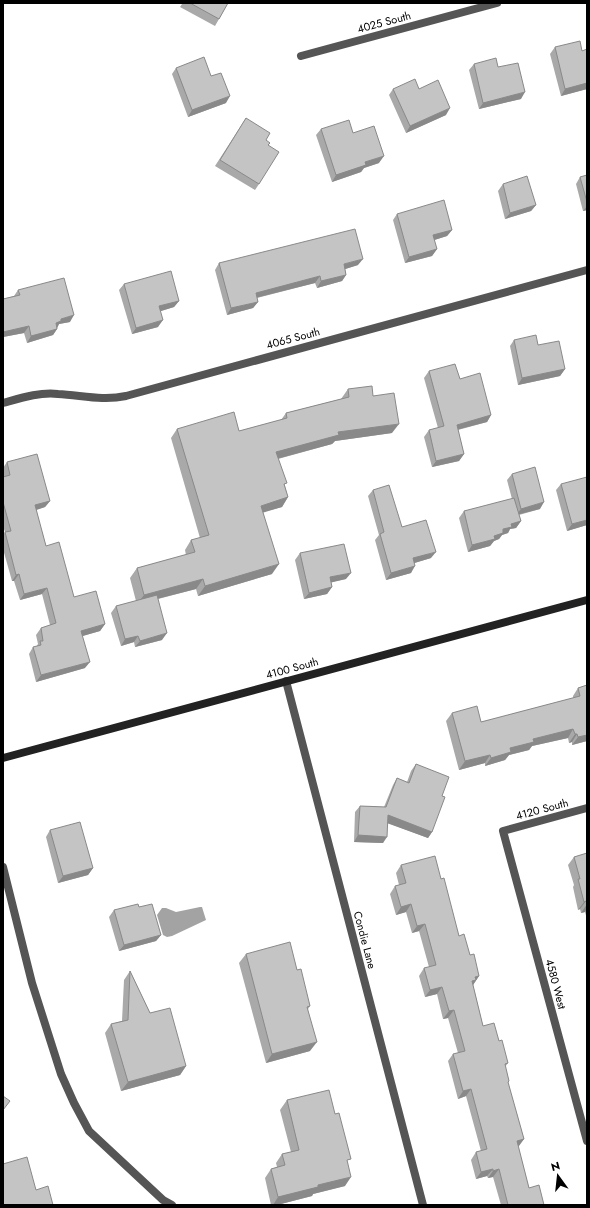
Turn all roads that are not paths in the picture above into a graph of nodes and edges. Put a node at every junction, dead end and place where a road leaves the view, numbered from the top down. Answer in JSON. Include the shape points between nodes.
{"nodes":[{"id":1,"x":497,"y":3,"type":"edge"},
{"id":2,"x":301,"y":56,"type":"dead end"},
{"id":3,"x":587,"y":270,"type":"edge"},
{"id":4,"x":3,"y":403,"type":"edge"},
{"id":5,"x":587,"y":600,"type":"edge"},
{"id":6,"x":286,"y":681,"type":"junction"},
{"id":7,"x":3,"y":758,"type":"edge"},
{"id":8,"x":587,"y":808,"type":"edge"},
{"id":9,"x":503,"y":831,"type":"joint"},
{"id":10,"x":3,"y":867,"type":"edge"},
{"id":11,"x":587,"y":1141,"type":"edge"},
{"id":12,"x":172,"y":1205,"type":"edge"},
{"id":13,"x":423,"y":1205,"type":"edge"}],
"edges":[{"from":1,"to":2,"type":"street","name":"4025 South"},
{"from":3,"to":4,"type":"street","name":"4065 South","via":[[116,398],[46,394]]},
{"from":5,"to":6,"type":"main road","name":"4100 South"},
{"from":6,"to":7,"type":"main road","name":"4100 South"},
{"from":6,"to":13,"type":"street","name":"Condie Lane"},
{"from":8,"to":9,"type":"street","name":"4120 South"},
{"from":9,"to":11,"type":"street","name":"4580 West"},
{"from":10,"to":12,"type":"street","via":[[32,983],[61,1074],[74,1103],[89,1131],[163,1200]]}]}
